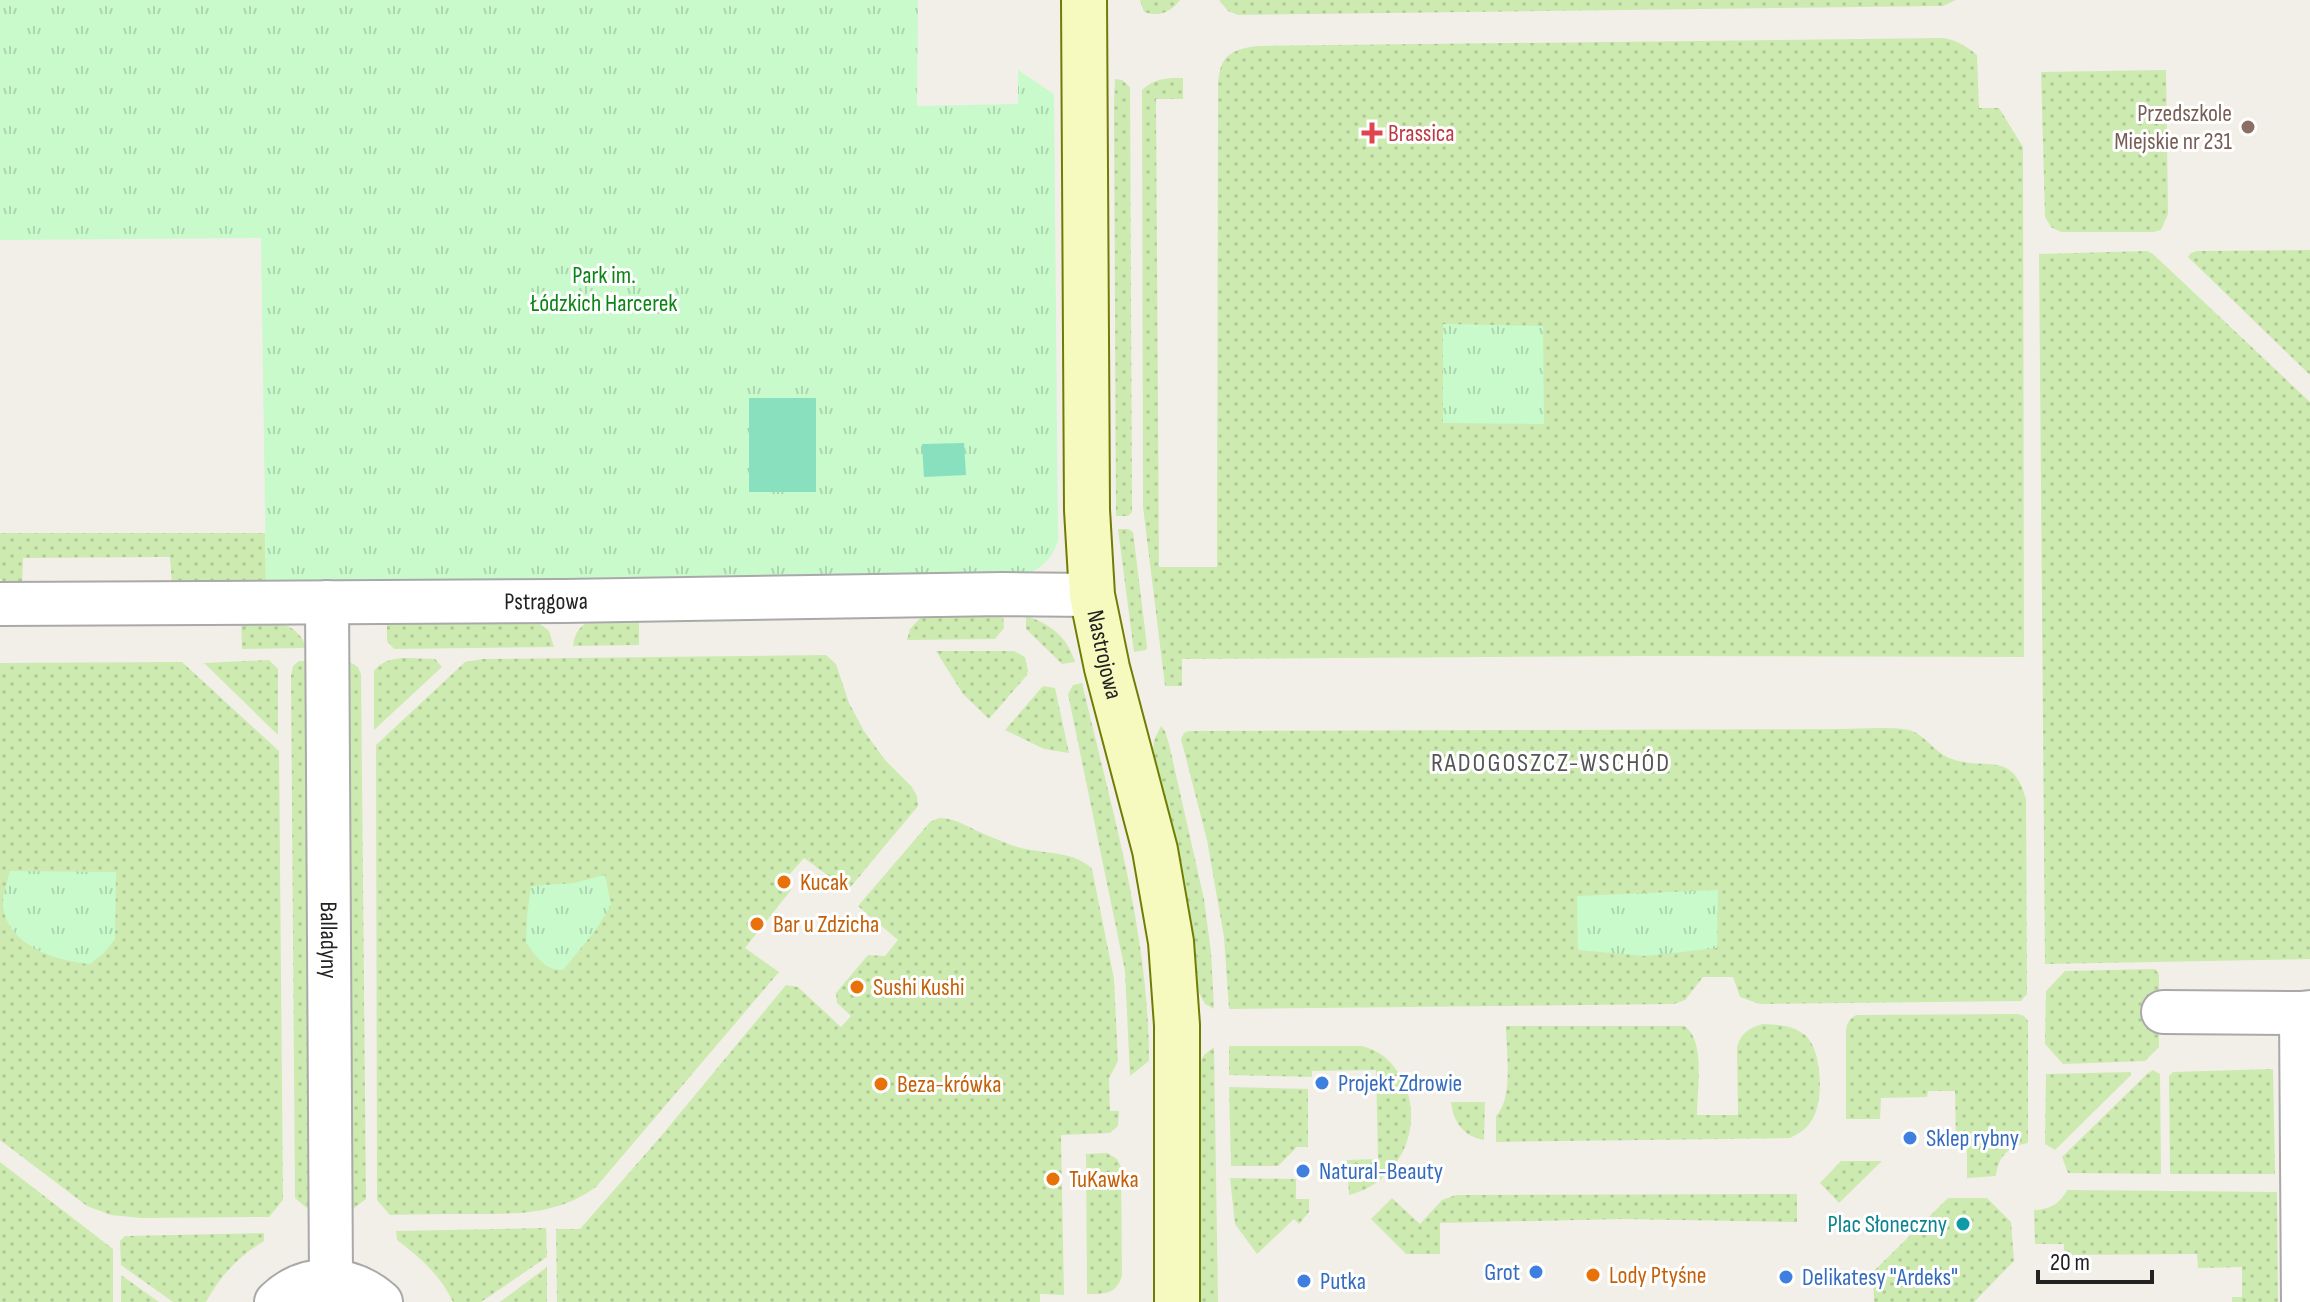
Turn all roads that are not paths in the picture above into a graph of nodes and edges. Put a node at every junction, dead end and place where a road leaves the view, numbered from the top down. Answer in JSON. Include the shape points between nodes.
{"nodes":[{"id":1,"x":1084,"y":0,"type":"edge"},
{"id":2,"x":1092,"y":595,"type":"junction"},
{"id":3,"x":327,"y":602,"type":"junction"},
{"id":4,"x":0,"y":604,"type":"edge"},
{"id":5,"x":2163,"y":1012,"type":"dead end"},
{"id":6,"x":2305,"y":1012,"type":"edge"},
{"id":7,"x":331,"y":1279,"type":"junction"},
{"id":8,"x":276,"y":1302,"type":"edge"},
{"id":9,"x":381,"y":1302,"type":"edge"},
{"id":10,"x":1177,"y":1302,"type":"edge"},
{"id":11,"x":2303,"y":1302,"type":"edge"}],
"edges":[{"from":1,"to":2,"type":"street","name":"Nastrojowa","via":[[1086,495]]},
{"from":2,"to":3,"type":"street","name":"Pstrągowa"},
{"from":2,"to":10,"type":"street","name":"Nastrojowa","via":[[1155,850],[1171,942],[1177,1025]]},
{"from":3,"to":4,"type":"street","name":"Pstrągowa"},
{"from":3,"to":7,"type":"street","name":"Balladyny"},
{"from":5,"to":6,"type":"street"},
{"from":6,"to":11,"type":"street"},
{"from":7,"to":8,"type":"street","via":[[302,1285]]},
{"from":7,"to":9,"type":"street","via":[[354,1285]]}]}
